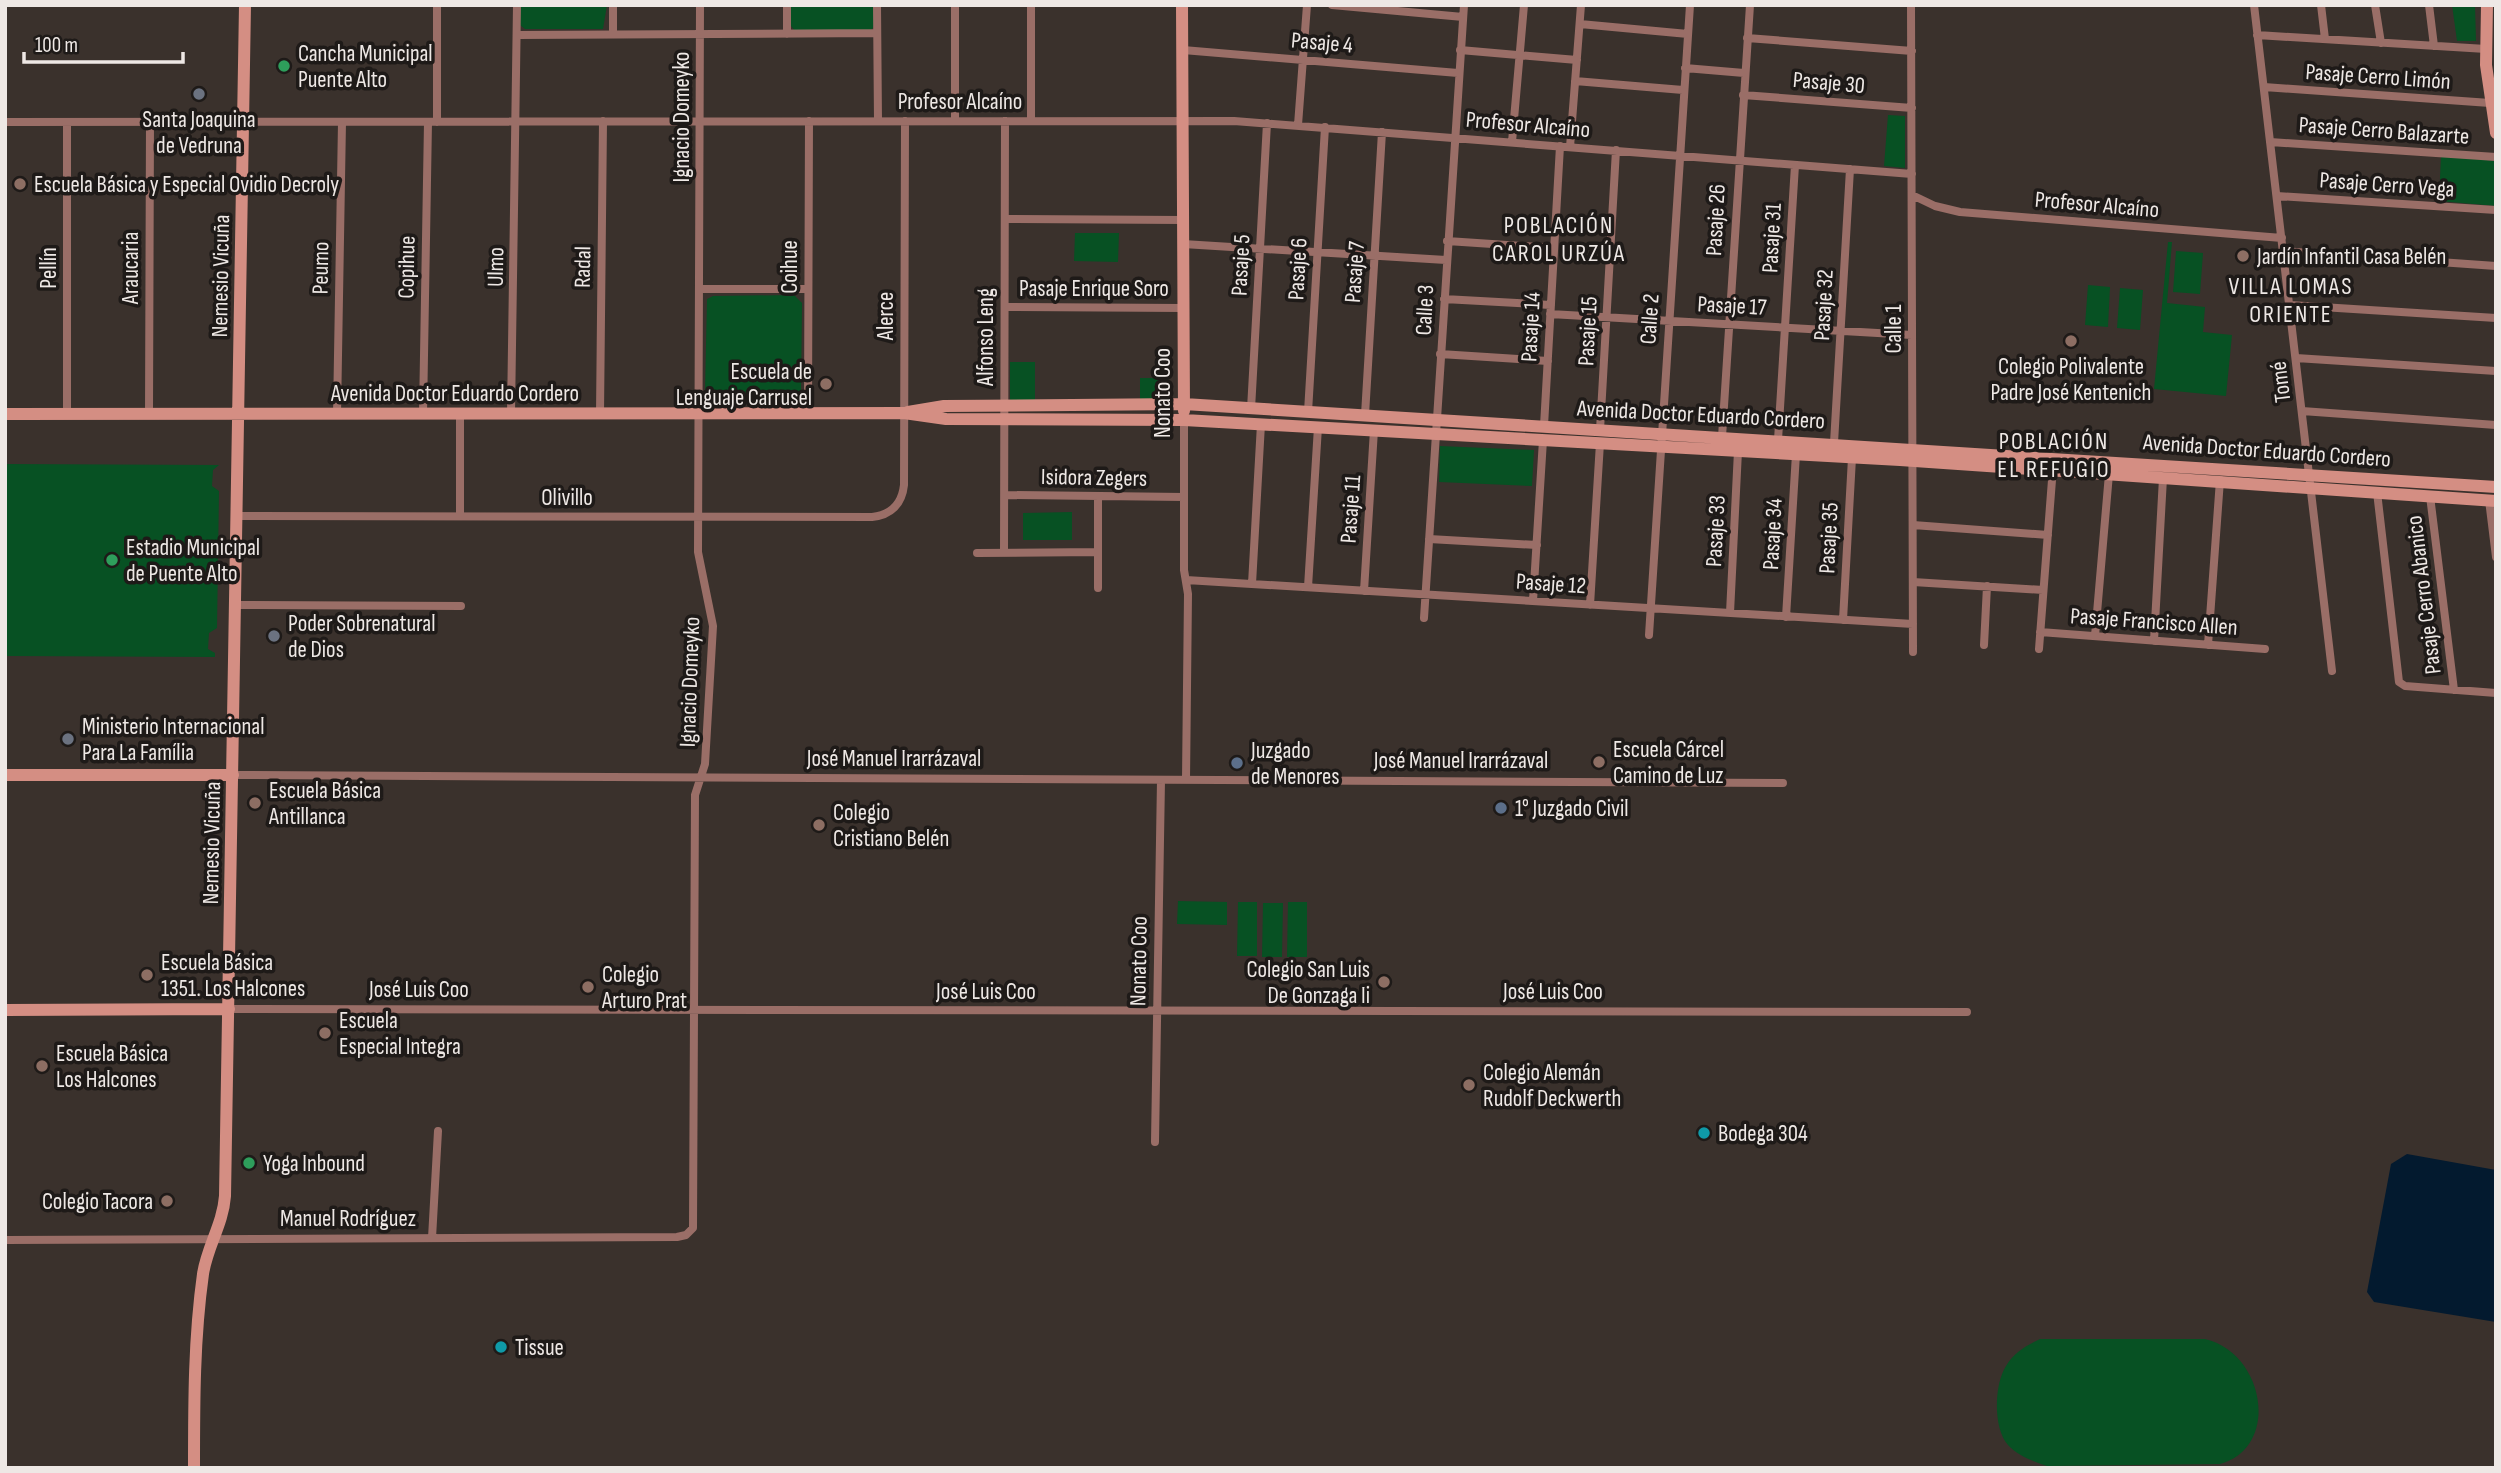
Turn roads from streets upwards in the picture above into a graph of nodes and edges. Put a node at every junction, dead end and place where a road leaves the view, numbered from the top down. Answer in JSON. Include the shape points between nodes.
{"nodes":[{"id":1,"x":245,"y":5,"type":"edge"},
{"id":2,"x":437,"y":5,"type":"edge"},
{"id":3,"x":517,"y":5,"type":"edge"},
{"id":4,"x":613,"y":5,"type":"edge"},
{"id":5,"x":700,"y":5,"type":"edge"},
{"id":6,"x":787,"y":5,"type":"edge"},
{"id":7,"x":877,"y":5,"type":"edge"},
{"id":8,"x":955,"y":5,"type":"edge"},
{"id":9,"x":1031,"y":5,"type":"edge"},
{"id":10,"x":1182,"y":5,"type":"edge"},
{"id":11,"x":1307,"y":5,"type":"edge"},
{"id":12,"x":1332,"y":5,"type":"edge"},
{"id":13,"x":1464,"y":5,"type":"edge"},
{"id":14,"x":1524,"y":5,"type":"edge"},
{"id":15,"x":1581,"y":5,"type":"edge"},
{"id":16,"x":1690,"y":5,"type":"edge"},
{"id":17,"x":1750,"y":5,"type":"edge"},
{"id":18,"x":1911,"y":5,"type":"edge"},
{"id":19,"x":2254,"y":5,"type":"edge"},
{"id":20,"x":2321,"y":5,"type":"edge"},
{"id":21,"x":2375,"y":5,"type":"edge"},
{"id":22,"x":2429,"y":5,"type":"edge"},
{"id":23,"x":2487,"y":5,"type":"edge"},
{"id":24,"x":1463,"y":17,"type":"junction"},
{"id":25,"x":1580,"y":24,"type":"junction"},
{"id":26,"x":877,"y":33,"type":"junction"},
{"id":27,"x":613,"y":34,"type":"junction"},
{"id":28,"x":700,"y":34,"type":"junction"},
{"id":29,"x":787,"y":34,"type":"junction"},
{"id":30,"x":1688,"y":34,"type":"junction"},
{"id":31,"x":517,"y":35,"type":"junction"},
{"id":32,"x":2258,"y":35,"type":"junction"},
{"id":33,"x":1747,"y":37,"type":"junction"},
{"id":34,"x":2326,"y":39,"type":"junction"},
{"id":35,"x":2381,"y":43,"type":"junction"},
{"id":36,"x":2434,"y":46,"type":"junction"},
{"id":37,"x":2486,"y":49,"type":"junction"},
{"id":38,"x":1183,"y":50,"type":"junction"},
{"id":39,"x":1460,"y":50,"type":"junction"},
{"id":40,"x":1912,"y":51,"type":"junction"},
{"id":41,"x":1520,"y":55,"type":"junction"},
{"id":42,"x":1303,"y":60,"type":"junction"},
{"id":43,"x":1577,"y":60,"type":"junction"},
{"id":44,"x":1685,"y":68,"type":"junction"},
{"id":45,"x":1458,"y":73,"type":"junction"},
{"id":46,"x":1744,"y":73,"type":"junction"},
{"id":47,"x":1575,"y":81,"type":"junction"},
{"id":48,"x":2264,"y":88,"type":"junction"},
{"id":49,"x":1683,"y":90,"type":"junction"},
{"id":50,"x":1743,"y":95,"type":"junction"},
{"id":51,"x":2490,"y":103,"type":"junction"},
{"id":52,"x":1912,"y":108,"type":"junction"},
{"id":53,"x":1183,"y":120,"type":"junction"},
{"id":54,"x":517,"y":121,"type":"junction"},
{"id":55,"x":603,"y":121,"type":"junction"},
{"id":56,"x":701,"y":121,"type":"junction"},
{"id":57,"x":809,"y":121,"type":"junction"},
{"id":58,"x":878,"y":121,"type":"junction"},
{"id":59,"x":905,"y":121,"type":"junction"},
{"id":60,"x":955,"y":121,"type":"junction"},
{"id":61,"x":1005,"y":121,"type":"junction"},
{"id":62,"x":1031,"y":121,"type":"junction"},
{"id":63,"x":5,"y":122,"type":"edge"},
{"id":64,"x":67,"y":122,"type":"junction"},
{"id":65,"x":150,"y":122,"type":"junction"},
{"id":66,"x":243,"y":122,"type":"junction"},
{"id":67,"x":342,"y":122,"type":"junction"},
{"id":68,"x":432,"y":122,"type":"junction"},
{"id":69,"x":1267,"y":123,"type":"junction"},
{"id":70,"x":1298,"y":125,"type":"junction"},
{"id":71,"x":1325,"y":127,"type":"junction"},
{"id":72,"x":1382,"y":132,"type":"junction"},
{"id":73,"x":2496,"y":134,"type":"edge"},
{"id":74,"x":1454,"y":138,"type":"junction"},
{"id":75,"x":1512,"y":142,"type":"junction"},
{"id":76,"x":2270,"y":142,"type":"junction"},
{"id":77,"x":1565,"y":146,"type":"junction"},
{"id":78,"x":1616,"y":150,"type":"junction"},
{"id":79,"x":1678,"y":155,"type":"junction"},
{"id":80,"x":2496,"y":157,"type":"edge"},
{"id":81,"x":1738,"y":160,"type":"junction"},
{"id":82,"x":1795,"y":164,"type":"junction"},
{"id":83,"x":1850,"y":169,"type":"junction"},
{"id":84,"x":1913,"y":174,"type":"junction"},
{"id":85,"x":1913,"y":195,"type":"junction"},
{"id":86,"x":2277,"y":196,"type":"junction"},
{"id":87,"x":2496,"y":210,"type":"edge"},
{"id":88,"x":1005,"y":219,"type":"junction"},
{"id":89,"x":1183,"y":220,"type":"junction"},
{"id":90,"x":2282,"y":237,"type":"junction"},
{"id":91,"x":1447,"y":242,"type":"junction"},
{"id":92,"x":1183,"y":244,"type":"junction"},
{"id":93,"x":1554,"y":248,"type":"junction"},
{"id":94,"x":1260,"y":249,"type":"junction"},
{"id":95,"x":2283,"y":251,"type":"junction"},
{"id":96,"x":1317,"y":253,"type":"junction"},
{"id":97,"x":1374,"y":256,"type":"junction"},
{"id":98,"x":1446,"y":261,"type":"junction"},
{"id":99,"x":2496,"y":265,"type":"edge"},
{"id":100,"x":700,"y":289,"type":"junction"},
{"id":101,"x":808,"y":289,"type":"junction"},
{"id":102,"x":1444,"y":299,"type":"junction"},
{"id":103,"x":2290,"y":305,"type":"junction"},
{"id":104,"x":1005,"y":307,"type":"junction"},
{"id":105,"x":1183,"y":308,"type":"junction"},
{"id":106,"x":1550,"y":309,"type":"junction"},
{"id":107,"x":1607,"y":317,"type":"junction"},
{"id":108,"x":2496,"y":318,"type":"edge"},
{"id":109,"x":1668,"y":320,"type":"junction"},
{"id":110,"x":1728,"y":324,"type":"junction"},
{"id":111,"x":1785,"y":327,"type":"junction"},
{"id":112,"x":1841,"y":331,"type":"junction"},
{"id":113,"x":1912,"y":335,"type":"junction"},
{"id":114,"x":1440,"y":354,"type":"junction"},
{"id":115,"x":2296,"y":358,"type":"junction"},
{"id":116,"x":1548,"y":361,"type":"junction"},
{"id":117,"x":2496,"y":371,"type":"edge"},
{"id":118,"x":1184,"y":404,"type":"junction"},
{"id":119,"x":1004,"y":406,"type":"junction"},
{"id":120,"x":1251,"y":409,"type":"junction"},
{"id":121,"x":2302,"y":411,"type":"junction"},
{"id":122,"x":1308,"y":412,"type":"junction"},
{"id":123,"x":904,"y":413,"type":"junction"},
{"id":124,"x":5,"y":414,"type":"edge"},
{"id":125,"x":67,"y":414,"type":"junction"},
{"id":126,"x":149,"y":414,"type":"junction"},
{"id":127,"x":239,"y":414,"type":"junction"},
{"id":128,"x":337,"y":414,"type":"junction"},
{"id":129,"x":423,"y":414,"type":"junction"},
{"id":130,"x":460,"y":414,"type":"junction"},
{"id":131,"x":511,"y":414,"type":"junction"},
{"id":132,"x":600,"y":414,"type":"junction"},
{"id":133,"x":699,"y":414,"type":"junction"},
{"id":134,"x":808,"y":414,"type":"junction"},
{"id":135,"x":1365,"y":415,"type":"junction"},
{"id":136,"x":1005,"y":420,"type":"junction"},
{"id":137,"x":1184,"y":420,"type":"junction"},
{"id":138,"x":1436,"y":420,"type":"junction"},
{"id":139,"x":1261,"y":424,"type":"junction"},
{"id":140,"x":2496,"y":425,"type":"edge"},
{"id":141,"x":1544,"y":426,"type":"junction"},
{"id":142,"x":1318,"y":427,"type":"junction"},
{"id":143,"x":1601,"y":429,"type":"junction"},
{"id":144,"x":1374,"y":430,"type":"junction"},
{"id":145,"x":1661,"y":433,"type":"junction"},
{"id":146,"x":1435,"y":434,"type":"junction"},
{"id":147,"x":1722,"y":437,"type":"junction"},
{"id":148,"x":1543,"y":440,"type":"junction"},
{"id":149,"x":1778,"y":440,"type":"junction"},
{"id":150,"x":1600,"y":443,"type":"junction"},
{"id":151,"x":1834,"y":443,"type":"junction"},
{"id":152,"x":1660,"y":447,"type":"junction"},
{"id":153,"x":1738,"y":451,"type":"junction"},
{"id":154,"x":1796,"y":454,"type":"junction"},
{"id":155,"x":1913,"y":455,"type":"junction"},
{"id":156,"x":1852,"y":458,"type":"junction"},
{"id":157,"x":2053,"y":464,"type":"junction"},
{"id":158,"x":2220,"y":468,"type":"junction"},
{"id":159,"x":2109,"y":474,"type":"junction"},
{"id":160,"x":2310,"y":474,"type":"junction"},
{"id":161,"x":2163,"y":478,"type":"junction"},
{"id":162,"x":2220,"y":482,"type":"junction"},
{"id":163,"x":2496,"y":487,"type":"edge"},
{"id":164,"x":2312,"y":488,"type":"junction"},
{"id":165,"x":2377,"y":492,"type":"junction"},
{"id":166,"x":1005,"y":495,"type":"junction"},
{"id":167,"x":1098,"y":496,"type":"junction"},
{"id":168,"x":2430,"y":496,"type":"junction"},
{"id":169,"x":1184,"y":497,"type":"junction"},
{"id":170,"x":2492,"y":500,"type":"edge"},
{"id":171,"x":895,"y":508,"type":"joint"},
{"id":172,"x":237,"y":516,"type":"junction"},
{"id":173,"x":460,"y":516,"type":"junction"},
{"id":174,"x":698,"y":517,"type":"junction"},
{"id":175,"x":1913,"y":525,"type":"junction"},
{"id":176,"x":2048,"y":535,"type":"junction"},
{"id":177,"x":1429,"y":539,"type":"junction"},
{"id":178,"x":1537,"y":545,"type":"junction"},
{"id":179,"x":1098,"y":552,"type":"junction"},
{"id":180,"x":977,"y":553,"type":"dead end"},
{"id":181,"x":1004,"y":553,"type":"junction"},
{"id":182,"x":2496,"y":557,"type":"edge"},
{"id":183,"x":1186,"y":580,"type":"junction"},
{"id":184,"x":1913,"y":582,"type":"junction"},
{"id":185,"x":1252,"y":584,"type":"junction"},
{"id":186,"x":1987,"y":586,"type":"junction"},
{"id":187,"x":1308,"y":587,"type":"junction"},
{"id":188,"x":1098,"y":588,"type":"dead end"},
{"id":189,"x":2043,"y":590,"type":"junction"},
{"id":190,"x":1364,"y":591,"type":"junction"},
{"id":191,"x":1426,"y":594,"type":"junction"},
{"id":192,"x":1533,"y":601,"type":"junction"},
{"id":193,"x":1590,"y":604,"type":"junction"},
{"id":194,"x":235,"y":605,"type":"junction"},
{"id":195,"x":461,"y":606,"type":"dead end"},
{"id":196,"x":1651,"y":608,"type":"junction"},
{"id":197,"x":1730,"y":613,"type":"junction"},
{"id":198,"x":1786,"y":617,"type":"junction"},
{"id":199,"x":1424,"y":618,"type":"dead end"},
{"id":200,"x":1843,"y":620,"type":"junction"},
{"id":201,"x":1913,"y":624,"type":"junction"},
{"id":202,"x":2040,"y":632,"type":"junction"},
{"id":203,"x":1649,"y":635,"type":"dead end"},
{"id":204,"x":2095,"y":636,"type":"junction"},
{"id":205,"x":2154,"y":641,"type":"junction"},
{"id":206,"x":1984,"y":645,"type":"dead end"},
{"id":207,"x":2208,"y":645,"type":"junction"},
{"id":208,"x":2039,"y":649,"type":"dead end"},
{"id":209,"x":2265,"y":649,"type":"dead end"},
{"id":210,"x":1913,"y":652,"type":"dead end"},
{"id":211,"x":2332,"y":671,"type":"dead end"},
{"id":212,"x":2454,"y":690,"type":"junction"},
{"id":213,"x":2496,"y":693,"type":"edge"},
{"id":214,"x":5,"y":775,"type":"edge"},
{"id":215,"x":233,"y":775,"type":"junction"},
{"id":216,"x":700,"y":778,"type":"junction"},
{"id":217,"x":1161,"y":780,"type":"junction"},
{"id":218,"x":1186,"y":780,"type":"junction"},
{"id":219,"x":1783,"y":783,"type":"dead end"},
{"id":220,"x":229,"y":1009,"type":"junction"},
{"id":221,"x":5,"y":1010,"type":"edge"},
{"id":222,"x":694,"y":1012,"type":"junction"},
{"id":223,"x":1158,"y":1012,"type":"junction"},
{"id":224,"x":1967,"y":1013,"type":"dead end"},
{"id":225,"x":438,"y":1130,"type":"dead end"},
{"id":226,"x":1156,"y":1142,"type":"dead end"},
{"id":227,"x":690,"y":1232,"type":"joint"},
{"id":228,"x":215,"y":1238,"type":"junction"},
{"id":229,"x":432,"y":1238,"type":"junction"},
{"id":230,"x":5,"y":1240,"type":"edge"},
{"id":231,"x":194,"y":1468,"type":"edge"}],
"edges":[{"from":1,"to":66,"type":"street","name":"Nemesio Vicuña"},
{"from":2,"to":68,"type":"street","name":"Copihue"},
{"from":3,"to":31,"type":"street","name":"Ulmo"},
{"from":4,"to":27,"type":"street"},
{"from":5,"to":28,"type":"street","name":"Ignacio Domeyko"},
{"from":6,"to":29,"type":"street"},
{"from":7,"to":26,"type":"street"},
{"from":8,"to":60,"type":"street"},
{"from":9,"to":62,"type":"street"},
{"from":10,"to":38,"type":"street","name":"Nonato Coo"},
{"from":11,"to":42,"type":"street"},
{"from":12,"to":24,"type":"street"},
{"from":13,"to":24,"type":"street","name":"Calle 3"},
{"from":14,"to":41,"type":"street"},
{"from":15,"to":25,"type":"street","name":"Pasaje 14"},
{"from":16,"to":30,"type":"street","name":"Calle 2"},
{"from":17,"to":33,"type":"street","name":"Pasaje 26"},
{"from":18,"to":40,"type":"street","name":"Calle 1"},
{"from":19,"to":32,"type":"street","name":"Tomé"},
{"from":20,"to":34,"type":"street"},
{"from":21,"to":35,"type":"street"},
{"from":22,"to":36,"type":"street"},
{"from":23,"to":37,"type":"street"},
{"from":24,"to":39,"type":"street","name":"Calle 3"},
{"from":25,"to":30,"type":"street"},
{"from":25,"to":43,"type":"street","name":"Pasaje 14"},
{"from":26,"to":29,"type":"street"},
{"from":26,"to":58,"type":"street"},
{"from":27,"to":28,"type":"street"},
{"from":27,"to":31,"type":"street"},
{"from":28,"to":29,"type":"street"},
{"from":28,"to":56,"type":"street","name":"Ignacio Domeyko"},
{"from":30,"to":44,"type":"street","name":"Calle 2"},
{"from":31,"to":54,"type":"street","name":"Ulmo"},
{"from":32,"to":34,"type":"street"},
{"from":32,"to":48,"type":"street","name":"Tomé"},
{"from":33,"to":40,"type":"street"},
{"from":33,"to":46,"type":"street","name":"Pasaje 26"},
{"from":34,"to":35,"type":"street"},
{"from":35,"to":36,"type":"street"},
{"from":36,"to":37,"type":"street"},
{"from":37,"to":51,"type":"street"},
{"from":38,"to":42,"type":"street","name":"Pasaje 4"},
{"from":38,"to":53,"type":"street","name":"Nonato Coo"},
{"from":39,"to":41,"type":"street"},
{"from":39,"to":45,"type":"street","name":"Calle 3"},
{"from":40,"to":52,"type":"street","name":"Calle 1"},
{"from":41,"to":43,"type":"street"},
{"from":41,"to":75,"type":"street"},
{"from":42,"to":45,"type":"street","name":"Pasaje 4"},
{"from":42,"to":70,"type":"street"},
{"from":43,"to":47,"type":"street","name":"Pasaje 14"},
{"from":44,"to":46,"type":"street"},
{"from":44,"to":49,"type":"street","name":"Calle 2"},
{"from":45,"to":74,"type":"street","name":"Calle 3"},
{"from":46,"to":50,"type":"street","name":"Pasaje 26"},
{"from":47,"to":49,"type":"street"},
{"from":47,"to":77,"type":"street","name":"Pasaje 14"},
{"from":48,"to":51,"type":"street","name":"Pasaje Cerro Limón"},
{"from":48,"to":76,"type":"street","name":"Tomé"},
{"from":49,"to":79,"type":"street","name":"Calle 2"},
{"from":50,"to":52,"type":"street","name":"Pasaje 30"},
{"from":50,"to":81,"type":"street","name":"Pasaje 26"},
{"from":51,"to":73,"type":"street"},
{"from":52,"to":84,"type":"street","name":"Calle 1"},
{"from":53,"to":62,"type":"street","name":"Profesor Alcaíno"},
{"from":53,"to":69,"type":"street","name":"Profesor Alcaíno"},
{"from":53,"to":89,"type":"street","name":"Nonato Coo"},
{"from":54,"to":55,"type":"street","name":"Profesor Alcaíno"},
{"from":54,"to":68,"type":"street","name":"Profesor Alcaíno"},
{"from":54,"to":131,"type":"street","name":"Ulmo"},
{"from":55,"to":56,"type":"street","name":"Profesor Alcaíno"},
{"from":55,"to":132,"type":"street","name":"Radal"},
{"from":56,"to":57,"type":"street","name":"Profesor Alcaíno"},
{"from":56,"to":100,"type":"street","name":"Ignacio Domeyko"},
{"from":57,"to":58,"type":"street","name":"Profesor Alcaíno"},
{"from":57,"to":101,"type":"street","name":"Coihue"},
{"from":58,"to":59,"type":"street","name":"Profesor Alcaíno"},
{"from":59,"to":60,"type":"street","name":"Profesor Alcaíno"},
{"from":59,"to":123,"type":"street","name":"Alerce"},
{"from":60,"to":61,"type":"street","name":"Profesor Alcaíno"},
{"from":61,"to":62,"type":"street","name":"Profesor Alcaíno"},
{"from":61,"to":88,"type":"street","name":"Alfonso Leng"},
{"from":63,"to":64,"type":"street","name":"Profesor Alcaíno"},
{"from":64,"to":65,"type":"street","name":"Profesor Alcaíno"},
{"from":64,"to":125,"type":"street","name":"Pellín"},
{"from":65,"to":66,"type":"street","name":"Profesor Alcaíno"},
{"from":65,"to":126,"type":"street","name":"Araucaria"},
{"from":66,"to":67,"type":"street","name":"Profesor Alcaíno"},
{"from":66,"to":127,"type":"street","name":"Nemesio Vicuña"},
{"from":67,"to":68,"type":"street","name":"Profesor Alcaíno"},
{"from":67,"to":128,"type":"street","name":"Peumo"},
{"from":68,"to":129,"type":"street","name":"Copihue"},
{"from":69,"to":70,"type":"street","name":"Profesor Alcaíno"},
{"from":69,"to":94,"type":"street","name":"Pasaje 5"},
{"from":70,"to":71,"type":"street","name":"Profesor Alcaíno"},
{"from":71,"to":72,"type":"street","name":"Profesor Alcaíno"},
{"from":71,"to":96,"type":"street","name":"Pasaje 6"},
{"from":72,"to":74,"type":"street","name":"Profesor Alcaíno"},
{"from":72,"to":97,"type":"street","name":"Pasaje 7"},
{"from":74,"to":75,"type":"street","name":"Profesor Alcaíno"},
{"from":74,"to":91,"type":"street","name":"Calle 3"},
{"from":75,"to":77,"type":"street","name":"Profesor Alcaíno"},
{"from":76,"to":80,"type":"street","name":"Pasaje Cerro Balazarte"},
{"from":76,"to":86,"type":"street","name":"Tomé"},
{"from":77,"to":78,"type":"street","name":"Profesor Alcaíno"},
{"from":77,"to":93,"type":"street","name":"Pasaje 14"},
{"from":78,"to":79,"type":"street","name":"Profesor Alcaíno"},
{"from":78,"to":107,"type":"street","name":"Pasaje 15"},
{"from":79,"to":81,"type":"street","name":"Profesor Alcaíno"},
{"from":79,"to":109,"type":"street","name":"Calle 2"},
{"from":81,"to":82,"type":"street","name":"Profesor Alcaíno"},
{"from":81,"to":110,"type":"street","name":"Pasaje 26"},
{"from":82,"to":83,"type":"street","name":"Profesor Alcaíno"},
{"from":82,"to":111,"type":"street","name":"Pasaje 31"},
{"from":83,"to":84,"type":"street","name":"Profesor Alcaíno"},
{"from":83,"to":112,"type":"street","name":"Pasaje 32"},
{"from":84,"to":85,"type":"street","name":"Calle 1"},
{"from":85,"to":90,"type":"street","name":"Profesor Alcaíno","via":[[1960,212]]},
{"from":85,"to":113,"type":"street","name":"Calle 1"},
{"from":86,"to":87,"type":"street","name":"Pasaje Cerro Vega"},
{"from":86,"to":90,"type":"street","name":"Tomé"},
{"from":88,"to":89,"type":"street"},
{"from":88,"to":104,"type":"street","name":"Alfonso Leng"},
{"from":89,"to":92,"type":"street","name":"Nonato Coo"},
{"from":90,"to":95,"type":"street","name":"Tomé"},
{"from":91,"to":93,"type":"street"},
{"from":91,"to":98,"type":"street","name":"Calle 3"},
{"from":92,"to":94,"type":"street"},
{"from":92,"to":105,"type":"street","name":"Nonato Coo"},
{"from":93,"to":106,"type":"street","name":"Pasaje 14"},
{"from":94,"to":96,"type":"street"},
{"from":94,"to":120,"type":"street","name":"Pasaje 5"},
{"from":95,"to":99,"type":"street"},
{"from":95,"to":103,"type":"street","name":"Tomé"},
{"from":96,"to":97,"type":"street"},
{"from":96,"to":122,"type":"street","name":"Pasaje 6"},
{"from":97,"to":98,"type":"street"},
{"from":97,"to":135,"type":"street","name":"Pasaje 7"},
{"from":98,"to":102,"type":"street","name":"Calle 3"},
{"from":100,"to":101,"type":"street"},
{"from":100,"to":133,"type":"street","name":"Ignacio Domeyko"},
{"from":101,"to":134,"type":"street","name":"Coihue"},
{"from":102,"to":106,"type":"street","name":"Pasaje 17"},
{"from":102,"to":114,"type":"street","name":"Calle 3"},
{"from":103,"to":108,"type":"street"},
{"from":103,"to":115,"type":"street","name":"Tomé"},
{"from":104,"to":105,"type":"street","name":"Pasaje Enrique Soro"},
{"from":104,"to":119,"type":"street","name":"Alfonso Leng"},
{"from":105,"to":118,"type":"street","name":"Nonato Coo"},
{"from":106,"to":107,"type":"street","name":"Pasaje 17"},
{"from":106,"to":116,"type":"street","name":"Pasaje 14"},
{"from":107,"to":109,"type":"street","name":"Pasaje 17"},
{"from":107,"to":143,"type":"street","name":"Pasaje 15"},
{"from":109,"to":110,"type":"street","name":"Pasaje 17"},
{"from":109,"to":145,"type":"street","name":"Calle 2"},
{"from":110,"to":111,"type":"street","name":"Pasaje 17"},
{"from":110,"to":147,"type":"street","name":"Pasaje 26"},
{"from":111,"to":112,"type":"street","name":"Pasaje 17"},
{"from":111,"to":149,"type":"street","name":"Pasaje 31"},
{"from":112,"to":113,"type":"street","name":"Pasaje 17"},
{"from":112,"to":151,"type":"street","name":"Pasaje 32"},
{"from":113,"to":155,"type":"street","name":"Calle 1"},
{"from":114,"to":116,"type":"street"},
{"from":114,"to":138,"type":"street","name":"Calle 3"},
{"from":115,"to":117,"type":"street"},
{"from":115,"to":121,"type":"street","name":"Tomé"},
{"from":116,"to":141,"type":"street","name":"Pasaje 14"},
{"from":118,"to":119,"type":"street","name":"Avenida Doctor Eduardo Cordero"},
{"from":118,"to":120,"type":"street","name":"Avenida Doctor Eduardo Cordero"},
{"from":118,"to":137,"type":"street","name":"Nonato Coo"},
{"from":119,"to":123,"type":"street","name":"Avenida Doctor Eduardo Cordero","via":[[934,407]]},
{"from":119,"to":136,"type":"street","name":"Alfonso Leng"},
{"from":120,"to":122,"type":"street","name":"Avenida Doctor Eduardo Cordero"},
{"from":121,"to":140,"type":"street"},
{"from":121,"to":160,"type":"street","name":"Tomé"},
{"from":122,"to":135,"type":"street","name":"Avenida Doctor Eduardo Cordero"},
{"from":123,"to":134,"type":"street","name":"Avenida Doctor Eduardo Cordero"},
{"from":123,"to":136,"type":"street","name":"Avenida Doctor Eduardo Cordero"},
{"from":123,"to":171,"type":"street","name":"Alerce","via":[[904,492]]},
{"from":124,"to":125,"type":"street","name":"Avenida Doctor Eduardo Cordero"},
{"from":125,"to":126,"type":"street","name":"Avenida Doctor Eduardo Cordero"},
{"from":126,"to":127,"type":"street","name":"Avenida Doctor Eduardo Cordero"},
{"from":127,"to":128,"type":"street","name":"Avenida Doctor Eduardo Cordero"},
{"from":127,"to":172,"type":"street","name":"Nemesio Vicuña"},
{"from":128,"to":129,"type":"street","name":"Avenida Doctor Eduardo Cordero"},
{"from":129,"to":130,"type":"street","name":"Avenida Doctor Eduardo Cordero"},
{"from":130,"to":131,"type":"street","name":"Avenida Doctor Eduardo Cordero"},
{"from":130,"to":173,"type":"street"},
{"from":131,"to":132,"type":"street","name":"Avenida Doctor Eduardo Cordero"},
{"from":132,"to":133,"type":"street","name":"Avenida Doctor Eduardo Cordero"},
{"from":133,"to":134,"type":"street","name":"Avenida Doctor Eduardo Cordero"},
{"from":133,"to":174,"type":"street","name":"Ignacio Domeyko"},
{"from":135,"to":138,"type":"street","name":"Avenida Doctor Eduardo Cordero"},
{"from":136,"to":137,"type":"street","name":"Avenida Doctor Eduardo Cordero"},
{"from":136,"to":166,"type":"street","name":"Alfonso Leng"},
{"from":137,"to":139,"type":"street","name":"Avenida Doctor Eduardo Cordero"},
{"from":137,"to":169,"type":"street","name":"Nonato Coo"},
{"from":138,"to":141,"type":"street","name":"Avenida Doctor Eduardo Cordero"},
{"from":138,"to":146,"type":"street","name":"Calle 3"},
{"from":139,"to":142,"type":"street","name":"Avenida Doctor Eduardo Cordero"},
{"from":139,"to":185,"type":"street"},
{"from":141,"to":143,"type":"street","name":"Avenida Doctor Eduardo Cordero"},
{"from":142,"to":144,"type":"street","name":"Avenida Doctor Eduardo Cordero"},
{"from":142,"to":187,"type":"street"},
{"from":143,"to":145,"type":"street","name":"Avenida Doctor Eduardo Cordero"},
{"from":144,"to":146,"type":"street","name":"Avenida Doctor Eduardo Cordero"},
{"from":144,"to":190,"type":"street","name":"Pasaje 11"},
{"from":145,"to":147,"type":"street","name":"Avenida Doctor Eduardo Cordero"},
{"from":145,"to":152,"type":"street","name":"Calle 2"},
{"from":146,"to":148,"type":"street","name":"Avenida Doctor Eduardo Cordero"},
{"from":146,"to":177,"type":"street","name":"Calle 3"},
{"from":147,"to":149,"type":"street","name":"Avenida Doctor Eduardo Cordero"},
{"from":148,"to":150,"type":"street","name":"Avenida Doctor Eduardo Cordero"},
{"from":148,"to":178,"type":"street"},
{"from":149,"to":151,"type":"street","name":"Avenida Doctor Eduardo Cordero"},
{"from":150,"to":152,"type":"street","name":"Avenida Doctor Eduardo Cordero"},
{"from":150,"to":193,"type":"street"},
{"from":151,"to":155,"type":"street","name":"Avenida Doctor Eduardo Cordero"},
{"from":152,"to":153,"type":"street","name":"Avenida Doctor Eduardo Cordero"},
{"from":152,"to":196,"type":"street","name":"Calle 2"},
{"from":153,"to":154,"type":"street","name":"Avenida Doctor Eduardo Cordero"},
{"from":153,"to":197,"type":"street","name":"Pasaje 33"},
{"from":154,"to":156,"type":"street","name":"Avenida Doctor Eduardo Cordero"},
{"from":154,"to":198,"type":"street","name":"Pasaje 34"},
{"from":155,"to":156,"type":"street","name":"Avenida Doctor Eduardo Cordero"},
{"from":155,"to":157,"type":"street","name":"Avenida Doctor Eduardo Cordero"},
{"from":155,"to":175,"type":"street","name":"Calle 1"},
{"from":156,"to":200,"type":"street","name":"Pasaje 35"},
{"from":157,"to":158,"type":"street","name":"Avenida Doctor Eduardo Cordero"},
{"from":157,"to":159,"type":"street","name":"Avenida Doctor Eduardo Cordero"},
{"from":157,"to":176,"type":"street"},
{"from":158,"to":160,"type":"street","name":"Avenida Doctor Eduardo Cordero"},
{"from":158,"to":162,"type":"street"},
{"from":159,"to":161,"type":"street","name":"Avenida Doctor Eduardo Cordero"},
{"from":159,"to":204,"type":"street"},
{"from":160,"to":163,"type":"street","name":"Avenida Doctor Eduardo Cordero"},
{"from":160,"to":164,"type":"street","name":"Tomé"},
{"from":161,"to":162,"type":"street","name":"Avenida Doctor Eduardo Cordero"},
{"from":161,"to":205,"type":"street"},
{"from":162,"to":164,"type":"street","name":"Avenida Doctor Eduardo Cordero"},
{"from":162,"to":207,"type":"street"},
{"from":164,"to":165,"type":"street","name":"Avenida Doctor Eduardo Cordero"},
{"from":164,"to":211,"type":"street","name":"Tomé"},
{"from":165,"to":168,"type":"street","name":"Avenida Doctor Eduardo Cordero"},
{"from":165,"to":212,"type":"street","via":[[2400,684]]},
{"from":166,"to":167,"type":"street","name":"Isidora Zegers"},
{"from":166,"to":181,"type":"street","name":"Alfonso Leng"},
{"from":167,"to":169,"type":"street","name":"Isidora Zegers"},
{"from":167,"to":179,"type":"street"},
{"from":168,"to":170,"type":"street","name":"Avenida Doctor Eduardo Cordero"},
{"from":168,"to":212,"type":"street","name":"Pasaje Cerro Abanico"},
{"from":169,"to":183,"type":"street","name":"Nonato Coo"},
{"from":170,"to":182,"type":"street"},
{"from":171,"to":174,"type":"street","name":"Olivillo","via":[[872,517]]},
{"from":172,"to":173,"type":"street","name":"Olivillo"},
{"from":172,"to":194,"type":"street","name":"Nemesio Vicuña"},
{"from":173,"to":174,"type":"street","name":"Olivillo"},
{"from":174,"to":216,"type":"street","name":"Ignacio Domeyko","via":[[699,562],[713,625],[706,758]]},
{"from":175,"to":176,"type":"street"},
{"from":175,"to":184,"type":"street","name":"Calle 1"},
{"from":176,"to":189,"type":"street"},
{"from":177,"to":178,"type":"street"},
{"from":177,"to":191,"type":"street","name":"Calle 3"},
{"from":178,"to":192,"type":"street"},
{"from":179,"to":181,"type":"street"},
{"from":179,"to":188,"type":"street"},
{"from":180,"to":181,"type":"street"},
{"from":183,"to":185,"type":"street","name":"Pasaje 12"},
{"from":183,"to":218,"type":"street","name":"Nonato Coo"},
{"from":184,"to":186,"type":"street"},
{"from":184,"to":201,"type":"street","name":"Calle 1"},
{"from":185,"to":187,"type":"street","name":"Pasaje 12"},
{"from":186,"to":189,"type":"street"},
{"from":186,"to":206,"type":"street"},
{"from":187,"to":190,"type":"street","name":"Pasaje 12"},
{"from":189,"to":202,"type":"street"},
{"from":190,"to":191,"type":"street","name":"Pasaje 12"},
{"from":191,"to":192,"type":"street","name":"Pasaje 12"},
{"from":191,"to":199,"type":"street","name":"Calle 3"},
{"from":192,"to":193,"type":"street","name":"Pasaje 12"},
{"from":193,"to":196,"type":"street","name":"Pasaje 12"},
{"from":194,"to":195,"type":"street"},
{"from":194,"to":215,"type":"street","name":"Nemesio Vicuña"},
{"from":196,"to":197,"type":"street","name":"Pasaje 12"},
{"from":196,"to":203,"type":"street","name":"Calle 2"},
{"from":197,"to":198,"type":"street","name":"Pasaje 12"},
{"from":198,"to":200,"type":"street","name":"Pasaje 12"},
{"from":200,"to":201,"type":"street","name":"Pasaje 12"},
{"from":201,"to":210,"type":"street","name":"Calle 1"},
{"from":202,"to":204,"type":"street","name":"Pasaje Francisco Allen"},
{"from":202,"to":208,"type":"street"},
{"from":204,"to":205,"type":"street","name":"Pasaje Francisco Allen"},
{"from":205,"to":207,"type":"street","name":"Pasaje Francisco Allen"},
{"from":207,"to":209,"type":"street","name":"Pasaje Francisco Allen"},
{"from":212,"to":213,"type":"street"},
{"from":214,"to":215,"type":"street","name":"José Manuel Irarrázaval"},
{"from":215,"to":216,"type":"street","name":"José Manuel Irarrázaval"},
{"from":215,"to":220,"type":"street","name":"Nemesio Vicuña"},
{"from":216,"to":217,"type":"street","name":"José Manuel Irarrázaval"},
{"from":216,"to":222,"type":"street","name":"Ignacio Domeyko","via":[[695,795]]},
{"from":217,"to":218,"type":"street","name":"José Manuel Irarrázaval"},
{"from":217,"to":223,"type":"street","name":"Nonato Coo"},
{"from":218,"to":219,"type":"street","name":"José Manuel Irarrázaval"},
{"from":220,"to":221,"type":"street","name":"José Luis Coo"},
{"from":220,"to":222,"type":"street","name":"José Luis Coo"},
{"from":220,"to":228,"type":"street","name":"Nemesio Vicuña","via":[[225,1196]]},
{"from":222,"to":223,"type":"street","name":"José Luis Coo"},
{"from":222,"to":227,"type":"street","name":"Ignacio Domeyko","via":[[694,1219]]},
{"from":223,"to":224,"type":"street","name":"José Luis Coo"},
{"from":223,"to":226,"type":"street","name":"Nonato Coo"},
{"from":225,"to":229,"type":"street"},
{"from":227,"to":229,"type":"street","name":"Manuel Rodríguez","via":[[677,1237]]},
{"from":228,"to":229,"type":"street","name":"Manuel Rodríguez"},
{"from":228,"to":230,"type":"street","name":"Manuel Rodríguez"},
{"from":228,"to":231,"type":"street","name":"Nemesio Vicuña","via":[[203,1275]]}]}
